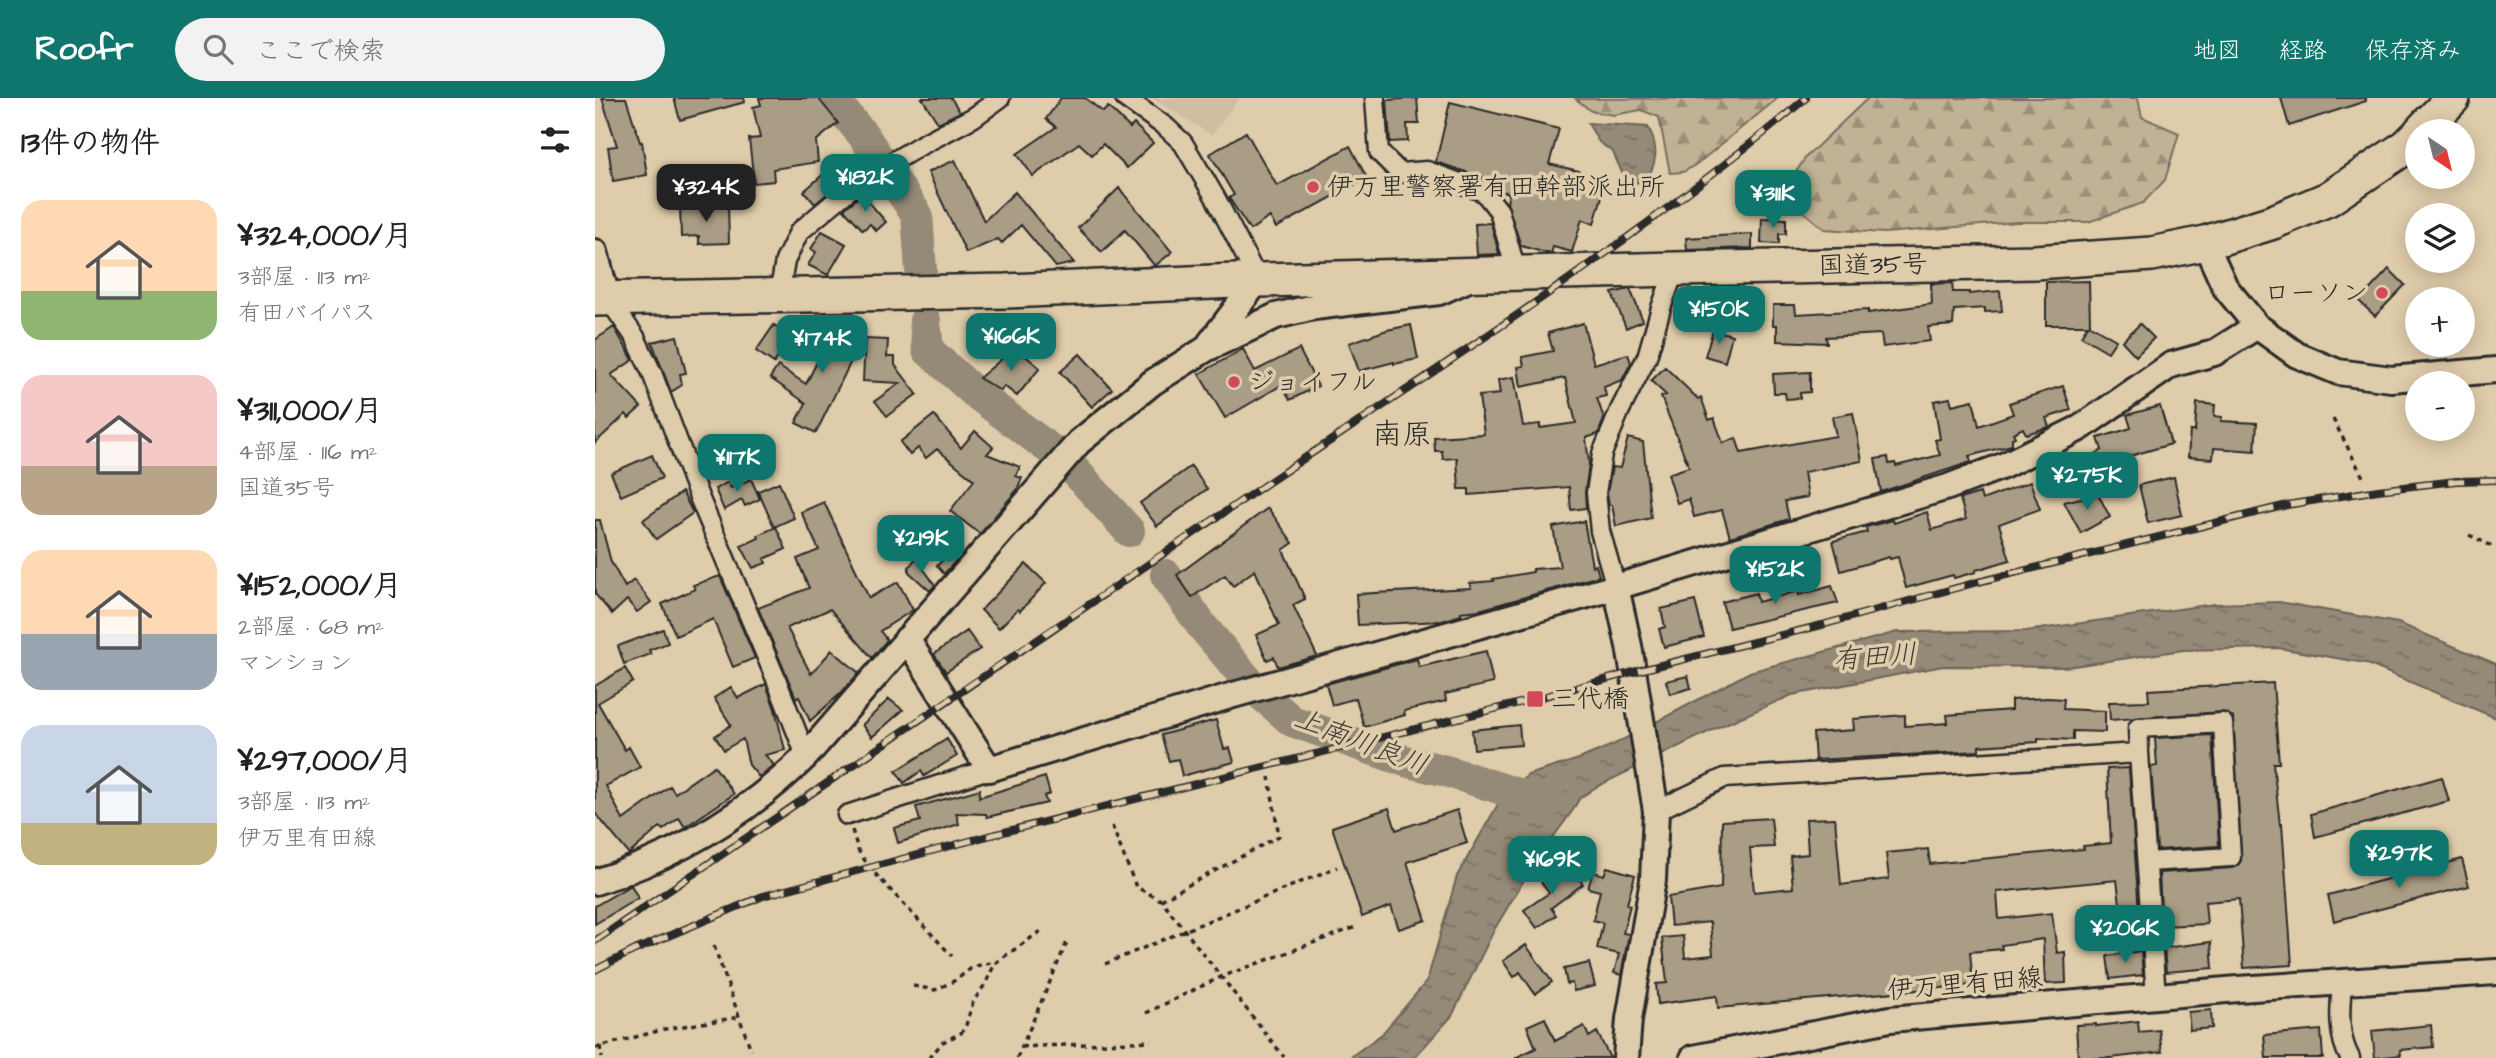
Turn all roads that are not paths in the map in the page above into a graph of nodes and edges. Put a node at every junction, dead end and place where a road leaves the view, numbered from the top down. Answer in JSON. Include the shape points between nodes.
{"nodes":[{"id":1,"x":1000,"y":98,"type":"edge"},
{"id":2,"x":1125,"y":98,"type":"edge"},
{"id":3,"x":1375,"y":98,"type":"edge"},
{"id":4,"x":2453,"y":98,"type":"edge"},
{"id":5,"x":2433,"y":119,"type":"edge"},
{"id":6,"x":2405,"y":147,"type":"edge"},
{"id":7,"x":2204,"y":243,"type":"junction"},
{"id":8,"x":595,"y":252,"type":"edge"},
{"id":9,"x":1675,"y":269,"type":"junction"},
{"id":10,"x":1517,"y":274,"type":"junction"},
{"id":11,"x":1475,"y":276,"type":"junction"},
{"id":12,"x":1258,"y":280,"type":"junction"},
{"id":13,"x":785,"y":296,"type":"junction"},
{"id":14,"x":601,"y":298,"type":"edge"},
{"id":15,"x":2256,"y":326,"type":"junction"},
{"id":16,"x":1206,"y":349,"type":"junction"},
{"id":17,"x":2496,"y":370,"type":"edge"},
{"id":18,"x":1616,"y":587,"type":"junction"},
{"id":19,"x":907,"y":639,"type":"junction"},
{"id":20,"x":2139,"y":753,"type":"junction"},
{"id":21,"x":806,"y":756,"type":"junction"},
{"id":22,"x":989,"y":769,"type":"junction"},
{"id":23,"x":1655,"y":800,"type":"junction"},
{"id":24,"x":847,"y":815,"type":"road end"},
{"id":25,"x":2147,"y":862,"type":"junction"},
{"id":26,"x":595,"y":882,"type":"edge"},
{"id":27,"x":2496,"y":972,"type":"edge"},
{"id":28,"x":2342,"y":983,"type":"junction"},
{"id":29,"x":2156,"y":997,"type":"junction"},
{"id":30,"x":1626,"y":1058,"type":"edge"},
{"id":31,"x":1693,"y":1058,"type":"edge"},
{"id":32,"x":2350,"y":1058,"type":"edge"}],
"edges":[{"from":1,"to":13,"type":"street","via":[[856,184],[799,232],[785,261]]},
{"from":2,"to":12,"type":"street","via":[[1183,143]]},
{"from":3,"to":10,"type":"street","via":[[1379,152],[1400,173],[1427,171],[1484,192],[1499,211]]},
{"from":4,"to":5,"type":"highway"},
{"from":6,"to":7,"type":"highway","name":"国道35号","via":[[2328,199]]},
{"from":7,"to":9,"type":"highway","name":"国道35号","via":[[2152,254],[2035,262]]},
{"from":7,"to":15,"type":"street","via":[[2225,287]]},
{"from":8,"to":14,"type":"street"},
{"from":9,"to":10,"type":"highway","name":"国道35号"},
{"from":9,"to":18,"type":"street","via":[[1647,357],[1602,454],[1596,493],[1600,531]]},
{"from":10,"to":11,"type":"highway","name":"国道35号"},
{"from":11,"to":12,"type":"highway","name":"国道35号"},
{"from":11,"to":16,"type":"street","via":[[1439,292],[1276,316]]},
{"from":12,"to":13,"type":"highway","name":"国道35号"},
{"from":12,"to":16,"type":"street"},
{"from":13,"to":14,"type":"highway","name":"国道35号"},
{"from":14,"to":21,"type":"street","via":[[635,338],[652,373]]},
{"from":15,"to":17,"type":"street","via":[[2297,355],[2338,372],[2391,379]]},
{"from":15,"to":18,"type":"street","via":[[2214,353],[2171,365],[2080,428],[2003,466],[1898,503]]},
{"from":16,"to":19,"type":"street","via":[[1153,382],[1079,442]]},
{"from":18,"to":22,"type":"street"},
{"from":18,"to":23,"type":"street"},
{"from":19,"to":21,"type":"street"},
{"from":19,"to":22,"type":"street"},
{"from":20,"to":23,"type":"street","via":[[1724,778]]},
{"from":20,"to":25,"type":"street"},
{"from":20,"to":25,"type":"street","via":[[2138,728],[2223,723],[2231,857]]},
{"from":21,"to":26,"type":"street","via":[[733,818],[675,851]]},
{"from":22,"to":24,"type":"street"},
{"from":23,"to":30,"type":"street","via":[[1653,880]]},
{"from":25,"to":29,"type":"street"},
{"from":27,"to":28,"type":"street","name":"伊万里有田線"},
{"from":28,"to":29,"type":"street","name":"伊万里有田線"},
{"from":28,"to":32,"type":"street","via":[[2342,1042]]},
{"from":29,"to":31,"type":"street","name":"伊万里有田線","via":[[1890,1019]]}]}
